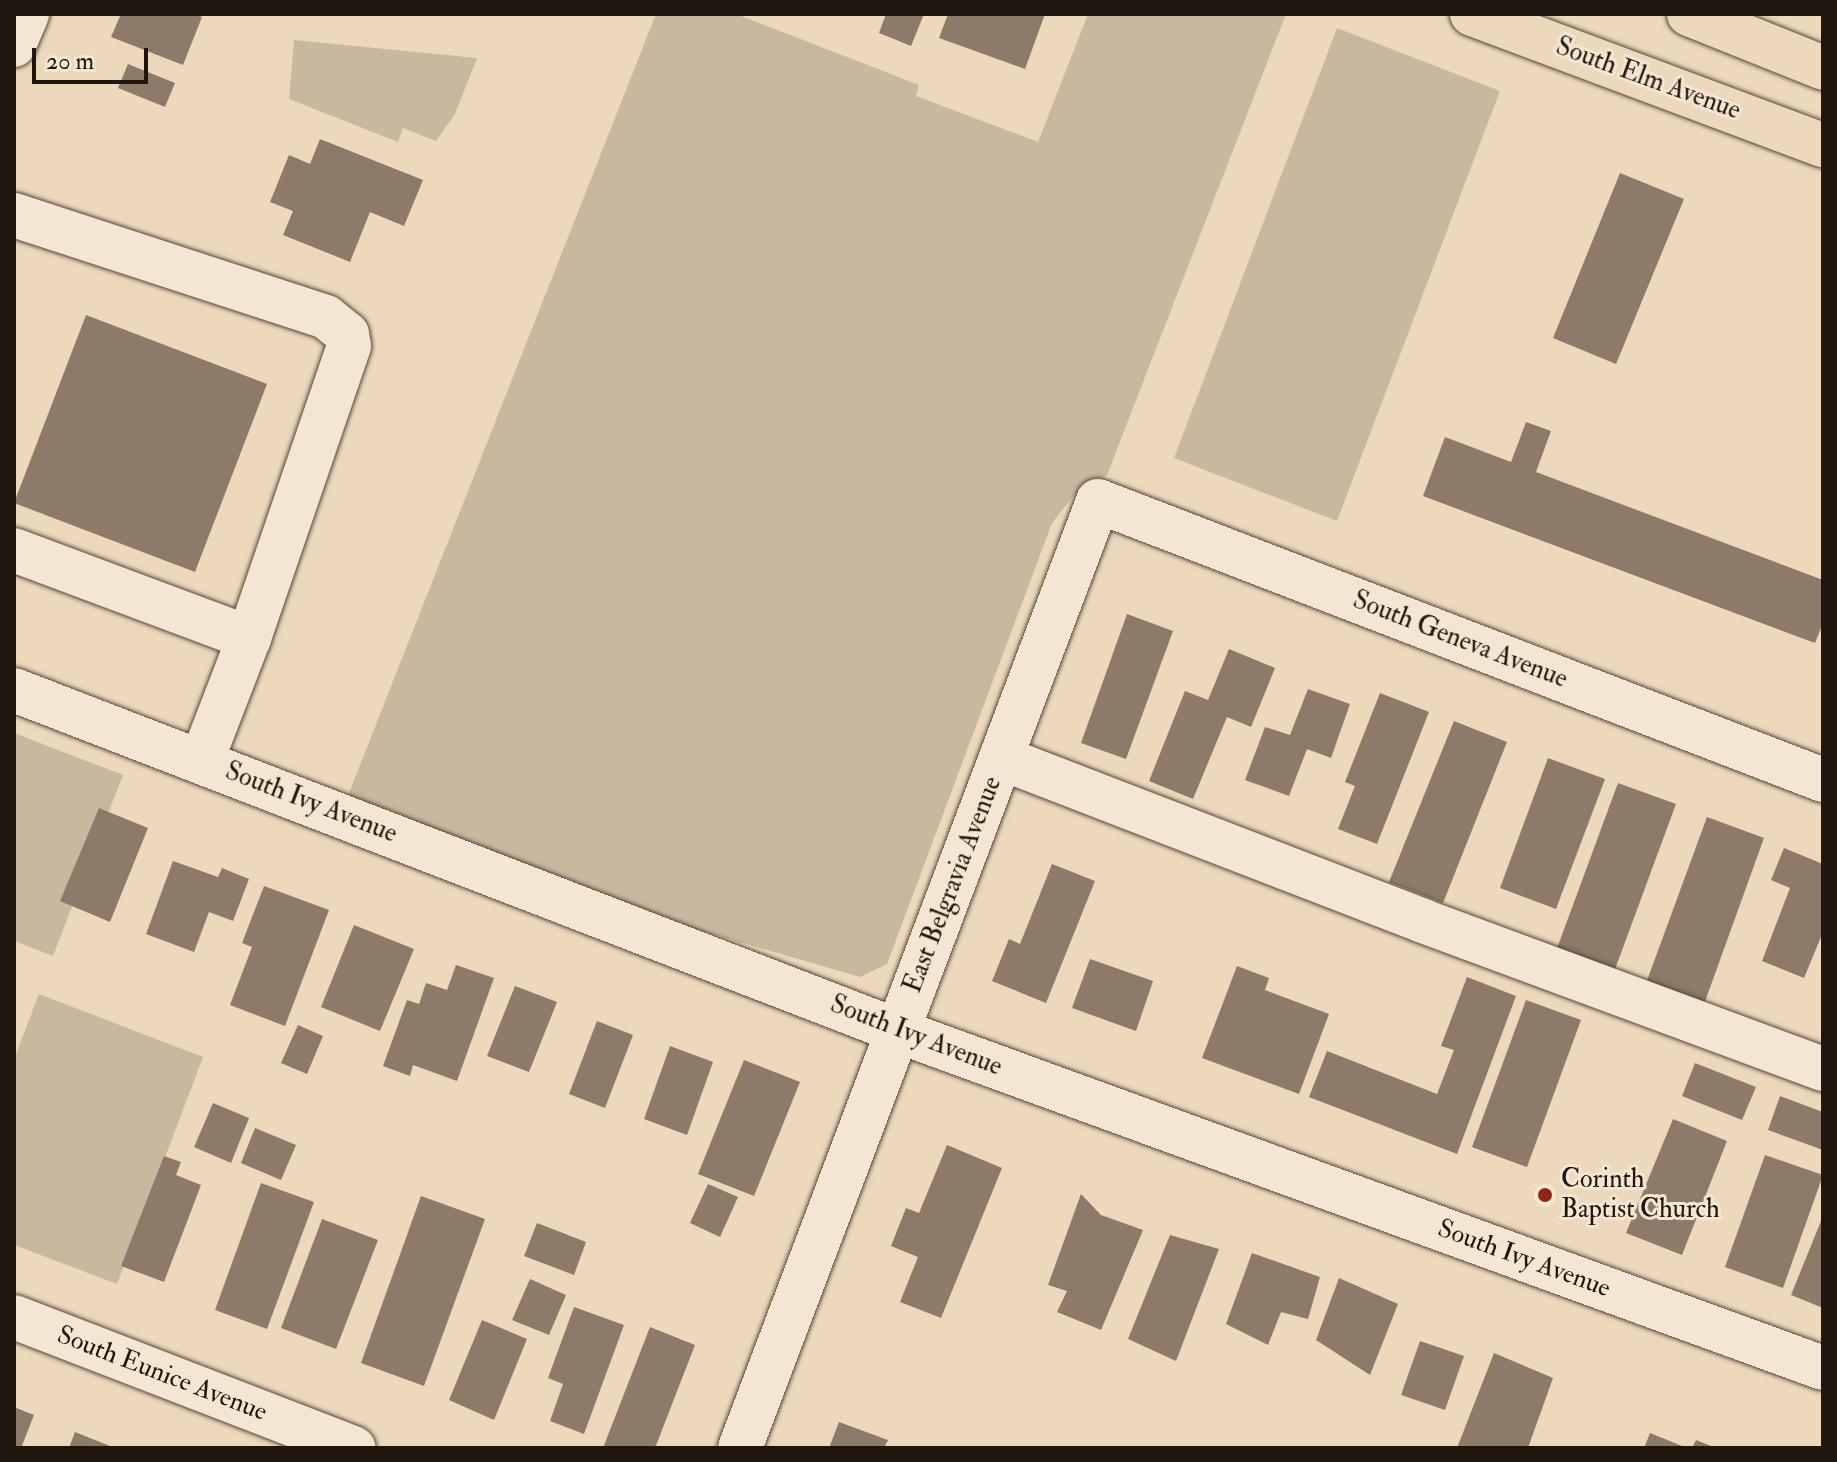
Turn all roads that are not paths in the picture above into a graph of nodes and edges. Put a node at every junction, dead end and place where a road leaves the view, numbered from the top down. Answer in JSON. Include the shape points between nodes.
{"nodes":[{"id":1,"x":27,"y":14,"type":"edge"},
{"id":2,"x":1472,"y":14,"type":"edge"},
{"id":3,"x":1689,"y":14,"type":"edge"},
{"id":4,"x":14,"y":45,"type":"edge"},
{"id":5,"x":1823,"y":68,"type":"edge"},
{"id":6,"x":1823,"y":145,"type":"edge"},
{"id":7,"x":14,"y":215,"type":"edge"},
{"id":8,"x":1098,"y":501,"type":"joint"},
{"id":9,"x":14,"y":550,"type":"edge"},
{"id":10,"x":249,"y":638,"type":"junction"},
{"id":11,"x":14,"y":690,"type":"edge"},
{"id":12,"x":1001,"y":758,"type":"junction"},
{"id":13,"x":202,"y":760,"type":"junction"},
{"id":14,"x":1823,"y":780,"type":"edge"},
{"id":15,"x":898,"y":1031,"type":"junction"},
{"id":16,"x":1823,"y":1069,"type":"edge"},
{"id":17,"x":14,"y":1317,"type":"edge"},
{"id":18,"x":1823,"y":1368,"type":"edge"},
{"id":19,"x":354,"y":1448,"type":"edge"},
{"id":20,"x":740,"y":1448,"type":"edge"}],
"edges":[{"from":1,"to":4,"type":"street"},
{"from":2,"to":6,"type":"main road","name":"South Elm Avenue"},
{"from":3,"to":5,"type":"main road"},
{"from":7,"to":10,"type":"street","via":[[326,317],[347,334],[349,346]]},
{"from":8,"to":12,"type":"street","name":"East Belgravia Avenue"},
{"from":8,"to":14,"type":"street","name":"South Geneva Avenue"},
{"from":9,"to":10,"type":"street"},
{"from":10,"to":13,"type":"street"},
{"from":11,"to":13,"type":"street","name":"South Ivy Avenue"},
{"from":12,"to":15,"type":"street","name":"East Belgravia Avenue"},
{"from":12,"to":16,"type":"street"},
{"from":13,"to":15,"type":"street","name":"South Ivy Avenue"},
{"from":15,"to":18,"type":"street","name":"South Ivy Avenue"},
{"from":15,"to":20,"type":"street","name":"East Belgravia Avenue"},
{"from":17,"to":19,"type":"street","name":"South Eunice Avenue"}]}
